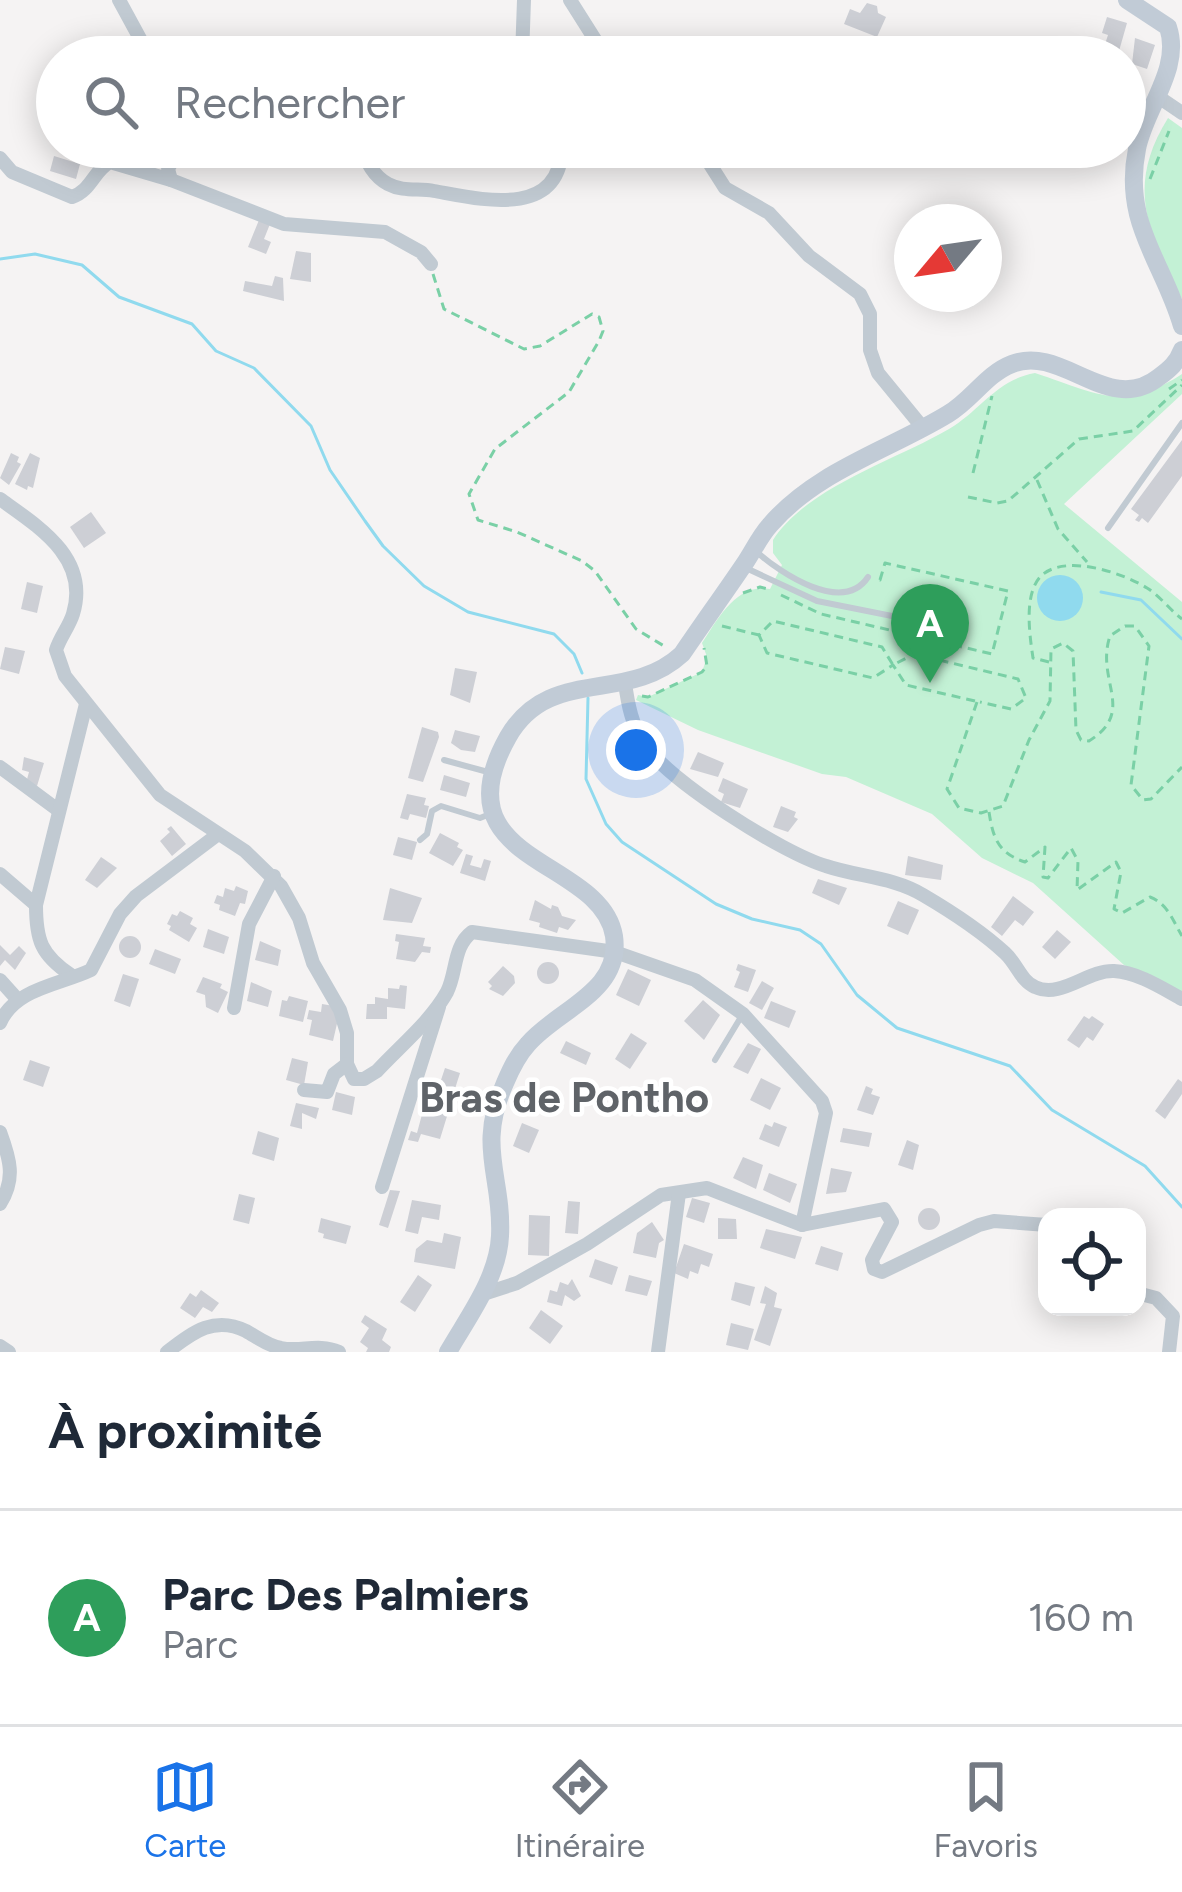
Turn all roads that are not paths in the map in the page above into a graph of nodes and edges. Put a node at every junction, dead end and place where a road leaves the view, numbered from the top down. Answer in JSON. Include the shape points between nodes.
{"nodes":[{"id":1,"x":119,"y":0,"type":"edge"},
{"id":2,"x":524,"y":0,"type":"edge"},
{"id":3,"x":570,"y":0,"type":"edge"},
{"id":4,"x":1127,"y":0,"type":"edge"},
{"id":5,"x":139,"y":36,"type":"edge"},
{"id":6,"x":523,"y":36,"type":"edge"},
{"id":7,"x":593,"y":36,"type":"edge"},
{"id":8,"x":1157,"y":96,"type":"junction"},
{"id":9,"x":1182,"y":113,"type":"edge"},
{"id":10,"x":1146,"y":124,"type":"edge"},
{"id":11,"x":0,"y":158,"type":"edge"},
{"id":12,"x":101,"y":168,"type":"edge"},
{"id":13,"x":130,"y":168,"type":"edge"},
{"id":14,"x":168,"y":168,"type":"edge"},
{"id":15,"x":372,"y":168,"type":"edge"},
{"id":16,"x":557,"y":168,"type":"edge"},
{"id":17,"x":712,"y":168,"type":"edge"},
{"id":18,"x":1135,"y":168,"type":"edge"},
{"id":19,"x":171,"y":180,"type":"junction"},
{"id":20,"x":431,"y":264,"type":"road end"},
{"id":21,"x":1182,"y":326,"type":"edge"},
{"id":22,"x":1182,"y":350,"type":"edge"},
{"id":23,"x":1182,"y":423,"type":"edge"},
{"id":24,"x":923,"y":428,"type":"junction"},
{"id":25,"x":0,"y":499,"type":"edge"},
{"id":26,"x":1108,"y":528,"type":"dead end"},
{"id":27,"x":749,"y":558,"type":"junction"},
{"id":28,"x":868,"y":577,"type":"road end"},
{"id":29,"x":893,"y":616,"type":"road end"},
{"id":30,"x":626,"y":686,"type":"junction"},
{"id":31,"x":86,"y":704,"type":"junction"},
{"id":32,"x":444,"y":760,"type":"dead end"},
{"id":33,"x":0,"y":767,"type":"edge"},
{"id":34,"x":491,"y":773,"type":"junction"},
{"id":35,"x":58,"y":810,"type":"junction"},
{"id":36,"x":493,"y":813,"type":"junction"},
{"id":37,"x":218,"y":835,"type":"junction"},
{"id":38,"x":420,"y":840,"type":"dead end"},
{"id":39,"x":0,"y":874,"type":"edge"},
{"id":40,"x":274,"y":876,"type":"junction"},
{"id":41,"x":36,"y":905,"type":"junction"},
{"id":42,"x":615,"y":952,"type":"junction"},
{"id":43,"x":71,"y":975,"type":"junction"},
{"id":44,"x":0,"y":980,"type":"edge"},
{"id":45,"x":1182,"y":999,"type":"edge"},
{"id":46,"x":18,"y":1000,"type":"junction"},
{"id":47,"x":441,"y":1002,"type":"junction"},
{"id":48,"x":234,"y":1008,"type":"dead end"},
{"id":49,"x":743,"y":1014,"type":"junction"},
{"id":50,"x":0,"y":1024,"type":"edge"},
{"id":51,"x":715,"y":1060,"type":"dead end"},
{"id":52,"x":347,"y":1064,"type":"junction"},
{"id":53,"x":304,"y":1090,"type":"dead end"},
{"id":54,"x":0,"y":1132,"type":"edge"},
{"id":55,"x":382,"y":1187,"type":"dead end"},
{"id":56,"x":679,"y":1193,"type":"junction"},
{"id":57,"x":0,"y":1204,"type":"edge"},
{"id":58,"x":1038,"y":1224,"type":"edge"},
{"id":59,"x":802,"y":1225,"type":"junction"},
{"id":60,"x":480,"y":1295,"type":"junction"},
{"id":61,"x":1146,"y":1295,"type":"edge"},
{"id":62,"x":0,"y":1346,"type":"edge"},
{"id":63,"x":9,"y":1352,"type":"edge"},
{"id":64,"x":166,"y":1352,"type":"edge"},
{"id":65,"x":339,"y":1352,"type":"edge"},
{"id":66,"x":448,"y":1352,"type":"edge"},
{"id":67,"x":658,"y":1352,"type":"edge"},
{"id":68,"x":1169,"y":1352,"type":"edge"}],
"edges":[{"from":1,"to":5,"type":"street"},
{"from":2,"to":6,"type":"street"},
{"from":3,"to":7,"type":"street"},
{"from":4,"to":8,"type":"main road","via":[[1155,15],[1173,38],[1173,61]]},
{"from":8,"to":9,"type":"street"},
{"from":8,"to":10,"type":"main road"},
{"from":11,"to":12,"type":"street","via":[[12,172],[72,197]]},
{"from":13,"to":19,"type":"street"},
{"from":14,"to":19,"type":"street"},
{"from":15,"to":16,"type":"street","via":[[394,187],[498,202],[540,191]]},
{"from":17,"to":24,"type":"street","via":[[725,188],[770,213],[860,294],[878,373]]},
{"from":18,"to":21,"type":"main road","via":[[1133,200],[1144,238]]},
{"from":19,"to":20,"type":"street","via":[[284,224],[385,232]]},
{"from":22,"to":24,"type":"main road","via":[[1151,384],[1126,390],[1020,361]]},
{"from":23,"to":26,"type":"lane"},
{"from":24,"to":27,"type":"main road","via":[[810,490],[769,525]]},
{"from":25,"to":31,"type":"street","via":[[56,541],[73,570],[74,611],[56,657]]},
{"from":27,"to":28,"type":"lane","via":[[814,588],[856,590]]},
{"from":27,"to":29,"type":"lane","via":[[772,585]]},
{"from":27,"to":30,"type":"main road","via":[[682,654]]},
{"from":30,"to":34,"type":"main road","via":[[549,696],[527,711]]},
{"from":30,"to":45,"type":"street","via":[[635,727],[660,762],[757,832],[816,863],[917,891],[972,926],[1030,985],[1056,989],[1119,971]]},
{"from":31,"to":35,"type":"street"},
{"from":31,"to":37,"type":"street","via":[[160,795]]},
{"from":32,"to":34,"type":"lane"},
{"from":33,"to":35,"type":"street"},
{"from":34,"to":36,"type":"main road"},
{"from":35,"to":41,"type":"street"},
{"from":36,"to":38,"type":"lane","via":[[480,818],[441,806]]},
{"from":36,"to":42,"type":"main road","via":[[527,853],[601,907]]},
{"from":37,"to":40,"type":"street"},
{"from":37,"to":43,"type":"street","via":[[136,896],[96,965]]},
{"from":39,"to":41,"type":"street"},
{"from":40,"to":48,"type":"street","via":[[249,924]]},
{"from":40,"to":52,"type":"street","via":[[340,1010]]},
{"from":41,"to":43,"type":"street","via":[[41,949]]},
{"from":42,"to":47,"type":"street","via":[[472,932],[459,945]]},
{"from":42,"to":49,"type":"street","via":[[695,980]]},
{"from":42,"to":60,"type":"main road","via":[[604,982],[530,1041],[499,1095],[489,1158],[500,1239]]},
{"from":43,"to":46,"type":"street"},
{"from":44,"to":46,"type":"street"},
{"from":46,"to":50,"type":"street"},
{"from":47,"to":52,"type":"street","via":[[371,1075],[357,1082]]},
{"from":47,"to":55,"type":"street"},
{"from":49,"to":51,"type":"lane"},
{"from":49,"to":59,"type":"street","via":[[826,1113]]},
{"from":52,"to":53,"type":"street","via":[[327,1092]]},
{"from":54,"to":57,"type":"street","via":[[11,1171]]},
{"from":56,"to":59,"type":"street","via":[[720,1191]]},
{"from":56,"to":60,"type":"street","via":[[653,1198],[552,1264]]},
{"from":56,"to":67,"type":"street"},
{"from":58,"to":59,"type":"street","via":[[979,1225],[882,1272],[872,1260],[892,1222],[889,1211]]},
{"from":60,"to":66,"type":"main road"},
{"from":61,"to":68,"type":"street","via":[[1173,1316]]},
{"from":62,"to":63,"type":"street"},
{"from":64,"to":65,"type":"street","via":[[196,1331],[230,1324],[280,1348]]}]}
